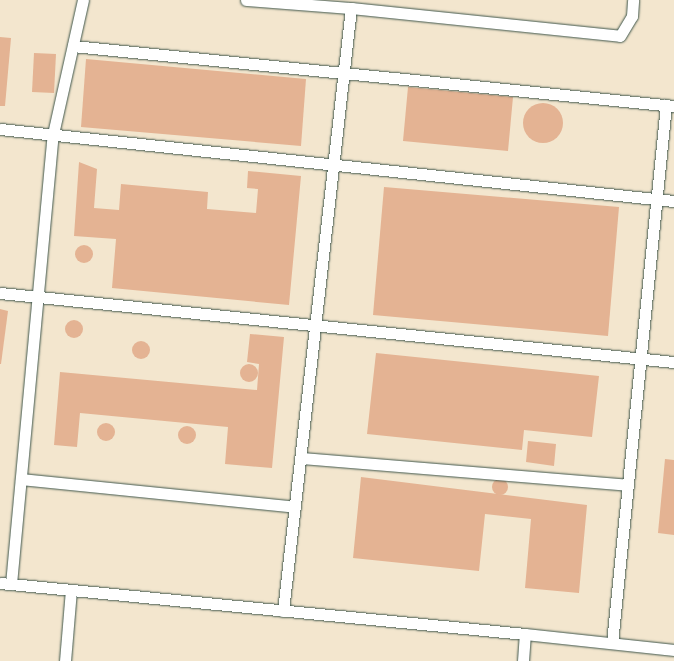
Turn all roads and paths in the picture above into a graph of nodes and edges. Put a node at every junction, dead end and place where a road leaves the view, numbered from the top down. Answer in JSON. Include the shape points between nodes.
{"nodes":[{"id":1,"x":83,"y":0,"type":"edge"},
{"id":2,"x":246,"y":0,"type":"edge"},
{"id":3,"x":633,"y":0,"type":"edge"},
{"id":4,"x":351,"y":8,"type":"junction"},
{"id":5,"x":72,"y":46,"type":"junction"},
{"id":6,"x":345,"y":73,"type":"junction"},
{"id":7,"x":670,"y":105,"type":"edge"},
{"id":8,"x":0,"y":129,"type":"edge"},
{"id":9,"x":53,"y":134,"type":"junction"},
{"id":10,"x":334,"y":164,"type":"junction"},
{"id":11,"x":656,"y":199,"type":"junction"},
{"id":12,"x":674,"y":200,"type":"edge"},
{"id":13,"x":0,"y":293,"type":"edge"},
{"id":14,"x":38,"y":297,"type":"junction"},
{"id":15,"x":316,"y":326,"type":"junction"},
{"id":16,"x":640,"y":358,"type":"junction"},
{"id":17,"x":674,"y":362,"type":"edge"},
{"id":18,"x":300,"y":458,"type":"junction"},
{"id":19,"x":20,"y":479,"type":"junction"},
{"id":20,"x":628,"y":485,"type":"junction"},
{"id":21,"x":295,"y":507,"type":"junction"},
{"id":22,"x":5,"y":583,"type":"edge"},
{"id":23,"x":71,"y":590,"type":"junction"},
{"id":24,"x":283,"y":611,"type":"junction"},
{"id":25,"x":526,"y":634,"type":"junction"},
{"id":26,"x":612,"y":643,"type":"junction"},
{"id":27,"x":674,"y":650,"type":"edge"},
{"id":28,"x":65,"y":661,"type":"edge"},
{"id":29,"x":523,"y":661,"type":"edge"}],
"edges":[{"from":1,"to":5,"type":"lane"},
{"from":2,"to":4,"type":"lane"},
{"from":3,"to":4,"type":"lane","via":[[632,16],[620,36]]},
{"from":4,"to":6,"type":"lane"},
{"from":5,"to":6,"type":"lane"},
{"from":5,"to":9,"type":"lane"},
{"from":6,"to":7,"type":"lane"},
{"from":6,"to":10,"type":"lane"},
{"from":7,"to":11,"type":"lane"},
{"from":8,"to":9,"type":"lane"},
{"from":9,"to":10,"type":"lane"},
{"from":9,"to":14,"type":"lane"},
{"from":10,"to":11,"type":"lane"},
{"from":10,"to":15,"type":"lane"},
{"from":11,"to":12,"type":"lane"},
{"from":11,"to":16,"type":"lane"},
{"from":13,"to":14,"type":"lane"},
{"from":14,"to":15,"type":"lane"},
{"from":14,"to":19,"type":"lane"},
{"from":15,"to":16,"type":"lane"},
{"from":15,"to":18,"type":"lane"},
{"from":16,"to":17,"type":"lane"},
{"from":16,"to":20,"type":"lane"},
{"from":18,"to":20,"type":"lane"},
{"from":18,"to":21,"type":"lane"},
{"from":19,"to":21,"type":"lane"},
{"from":19,"to":22,"type":"lane"},
{"from":20,"to":26,"type":"lane"},
{"from":21,"to":24,"type":"lane"},
{"from":22,"to":23,"type":"lane"},
{"from":23,"to":24,"type":"lane"},
{"from":23,"to":28,"type":"lane"},
{"from":24,"to":25,"type":"lane"},
{"from":25,"to":26,"type":"lane"},
{"from":25,"to":29,"type":"lane"},
{"from":26,"to":27,"type":"lane"}]}
